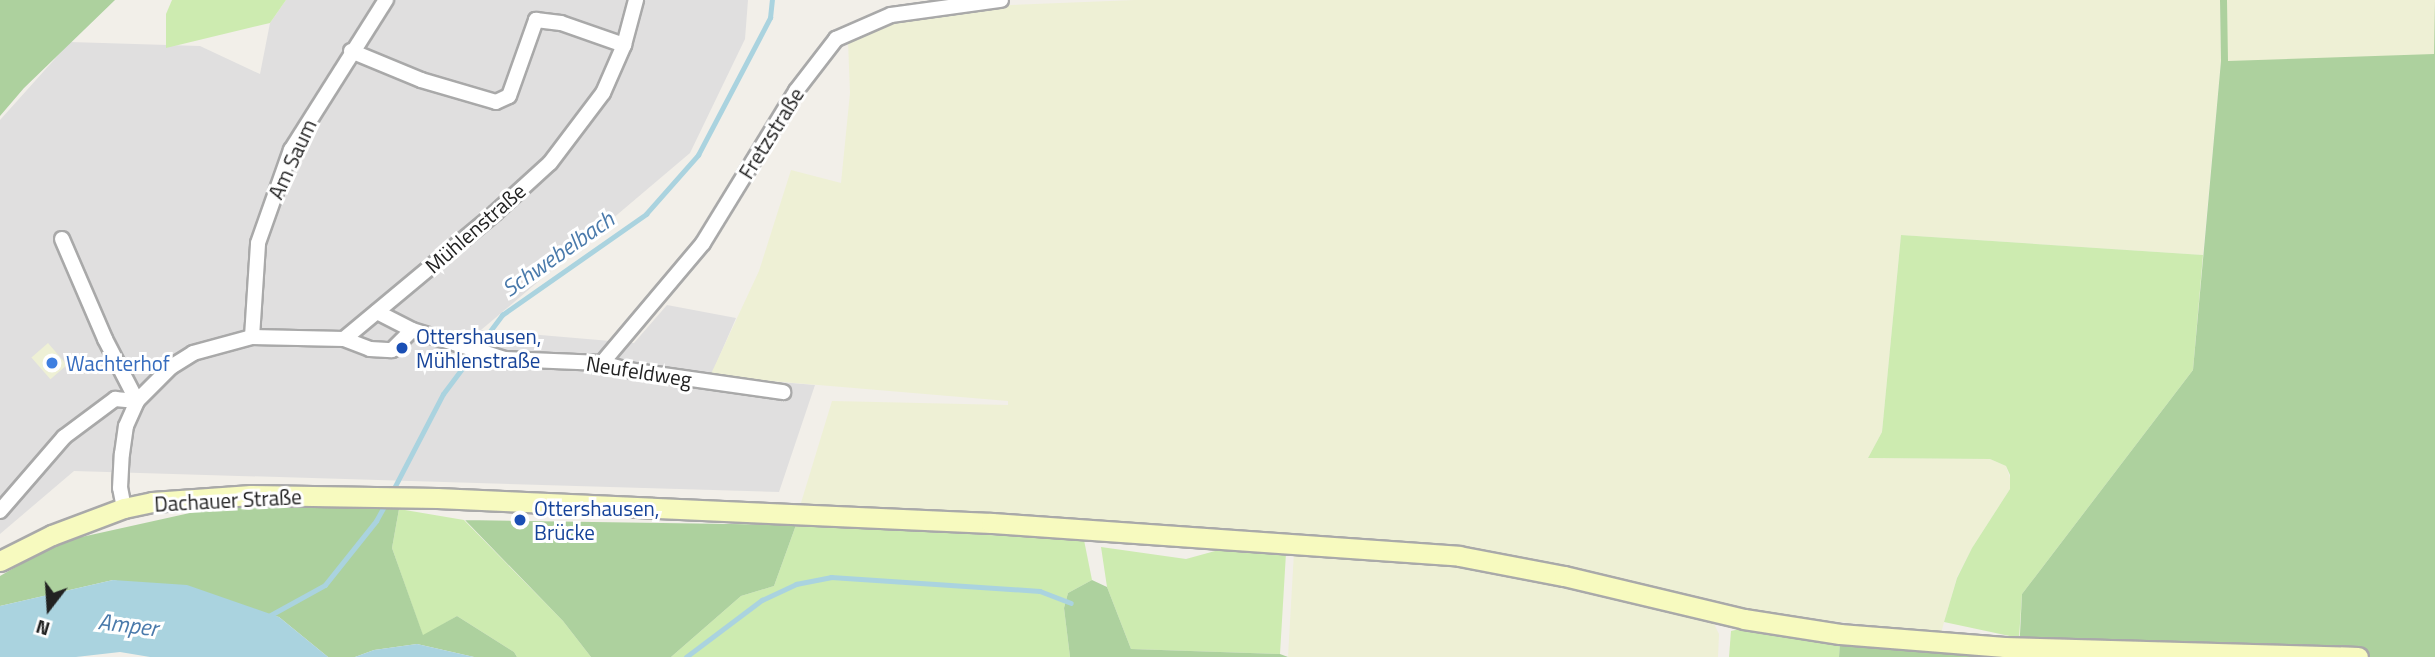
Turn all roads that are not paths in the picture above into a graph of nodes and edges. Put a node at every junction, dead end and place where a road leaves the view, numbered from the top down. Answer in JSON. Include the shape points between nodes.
{"nodes":[{"id":1,"x":386,"y":0,"type":"edge"},
{"id":2,"x":636,"y":0,"type":"edge"},
{"id":3,"x":1001,"y":0,"type":"edge"},
{"id":4,"x":624,"y":45,"type":"junction"},
{"id":5,"x":351,"y":51,"type":"junction"},
{"id":6,"x":62,"y":239,"type":"dead end"},
{"id":7,"x":377,"y":312,"type":"junction"},
{"id":8,"x":412,"y":330,"type":"junction"},
{"id":9,"x":252,"y":337,"type":"junction"},
{"id":10,"x":344,"y":339,"type":"junction"},
{"id":11,"x":602,"y":363,"type":"junction"},
{"id":12,"x":783,"y":392,"type":"dead end"},
{"id":13,"x":137,"y":401,"type":"junction"},
{"id":14,"x":124,"y":508,"type":"junction"},
{"id":15,"x":0,"y":511,"type":"edge"},
{"id":16,"x":0,"y":561,"type":"edge"},
{"id":17,"x":2358,"y":657,"type":"edge"}],
"edges":[{"from":1,"to":5,"type":"street","name":"Am Saum"},
{"from":2,"to":4,"type":"street","name":"Mühlenstraße"},
{"from":3,"to":11,"type":"street","name":"Fretzstraße","via":[[891,15],[836,39],[796,91],[703,243]]},
{"from":4,"to":5,"type":"street","via":[[561,23],[536,20],[509,96],[496,102],[421,80]]},
{"from":4,"to":7,"type":"street","name":"Mühlenstraße","via":[[603,93],[550,163]]},
{"from":5,"to":9,"type":"street","name":"Am Saum","via":[[291,150],[272,197],[258,243]]},
{"from":6,"to":13,"type":"street"},
{"from":7,"to":8,"type":"street","name":"Neufeldweg"},
{"from":7,"to":10,"type":"street","name":"Mühlenstraße"},
{"from":8,"to":10,"type":"street","via":[[392,350],[370,349]]},
{"from":8,"to":11,"type":"street","name":"Neufeldweg","via":[[505,359]]},
{"from":9,"to":10,"type":"street"},
{"from":9,"to":13,"type":"street","via":[[193,353],[170,367]]},
{"from":11,"to":12,"type":"street","name":"Neufeldweg"},
{"from":13,"to":14,"type":"street","via":[[121,454]]},
{"from":13,"to":15,"type":"street","via":[[115,399],[64,437]]},
{"from":14,"to":16,"type":"main road","name":"Dachauer Straße"},
{"from":14,"to":17,"type":"main road","name":"Dachauer Straße","via":[[197,497],[392,497],[991,523],[1459,556],[1744,619],[1840,634],[2004,647]]}]}
